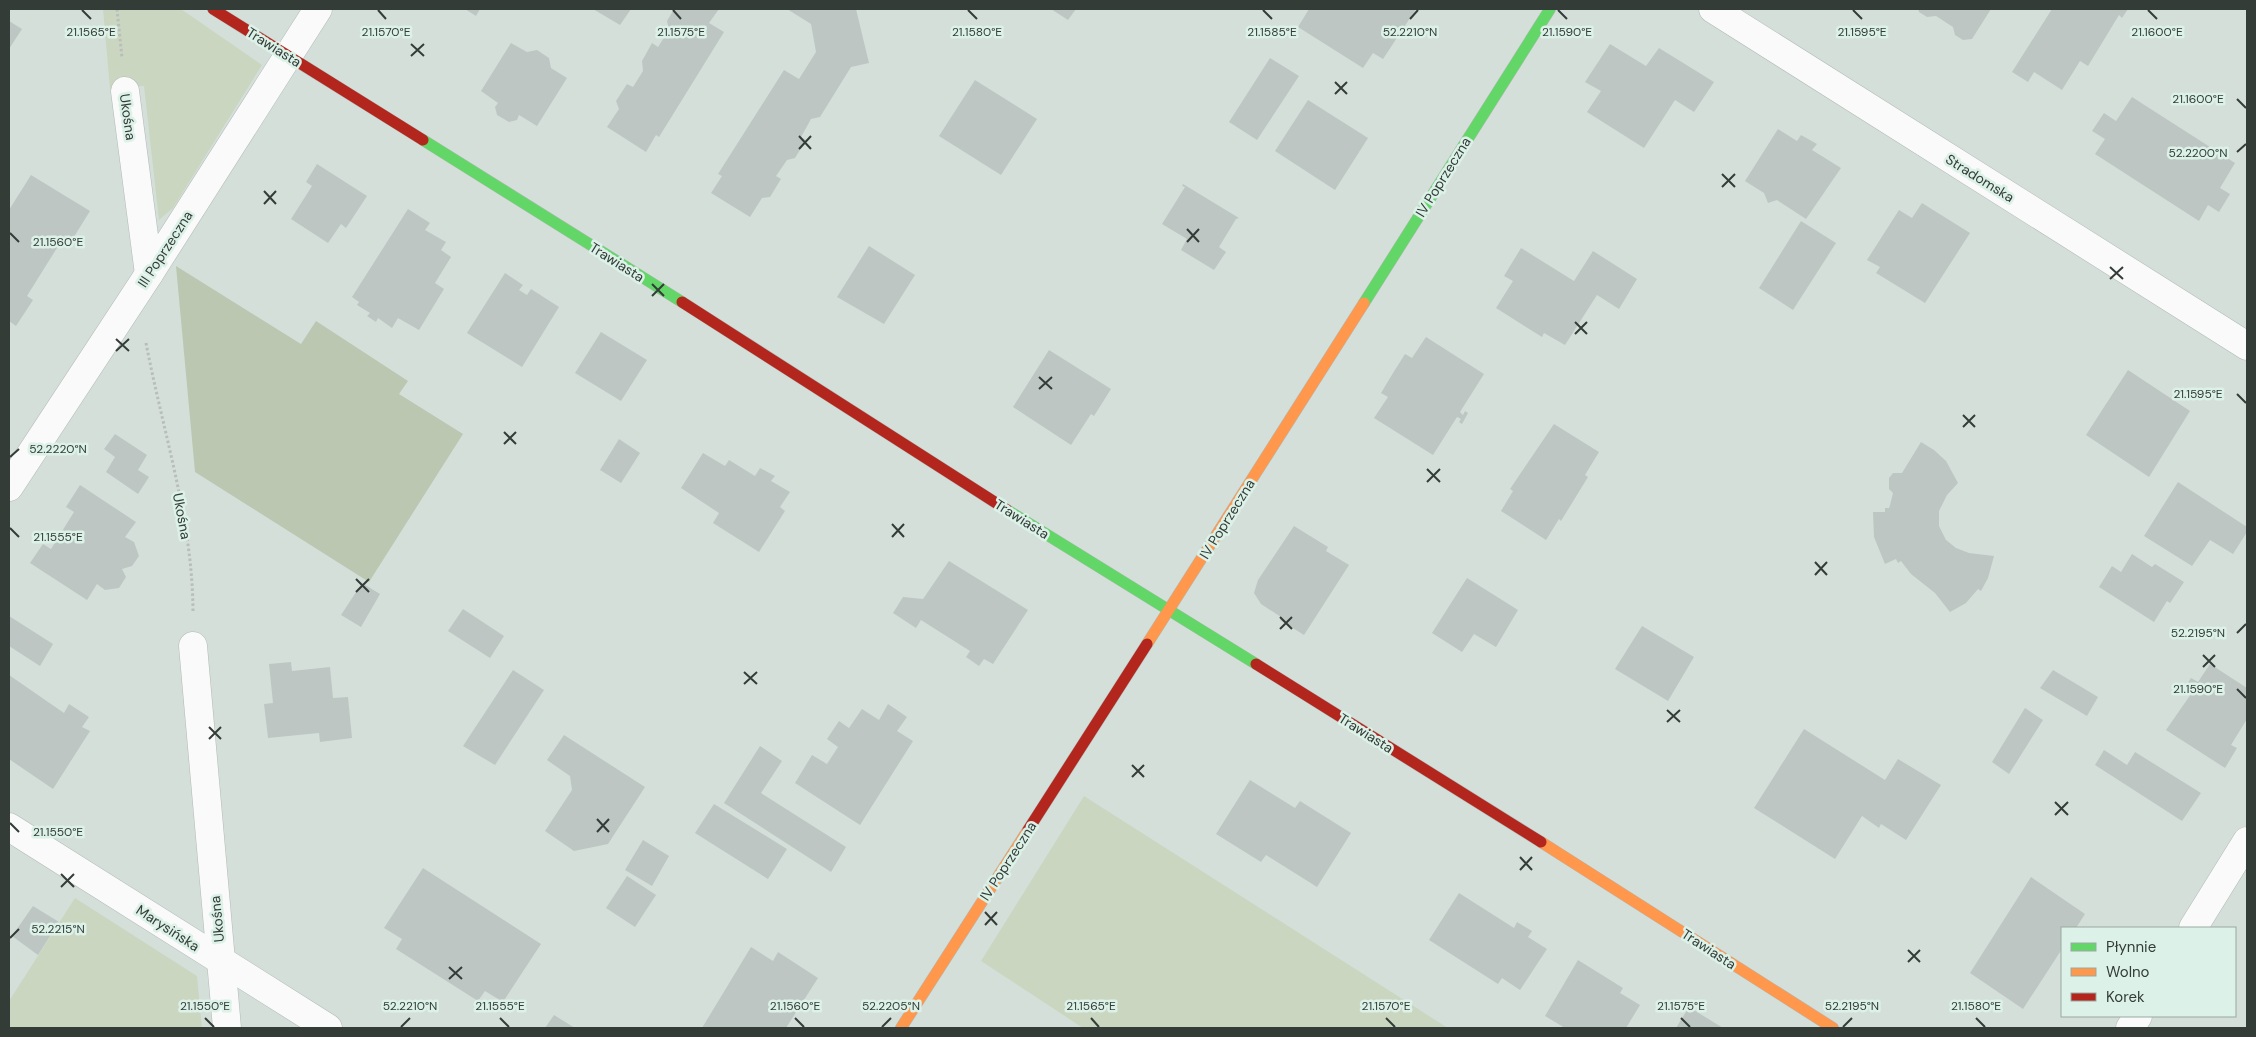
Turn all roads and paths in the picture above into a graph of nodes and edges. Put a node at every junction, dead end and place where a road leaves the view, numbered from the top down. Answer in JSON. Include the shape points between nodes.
{"nodes":[{"id":1,"x":117,"y":9,"type":"edge"},
{"id":2,"x":213,"y":9,"type":"edge"},
{"id":3,"x":318,"y":9,"type":"edge"},
{"id":4,"x":1550,"y":9,"type":"edge"},
{"id":5,"x":1713,"y":9,"type":"edge"},
{"id":6,"x":287,"y":56,"type":"junction"},
{"id":7,"x":124,"y":91,"type":"joint"},
{"id":8,"x":149,"y":274,"type":"junction"},
{"id":9,"x":144,"y":333,"type":"dead end"},
{"id":10,"x":2247,"y":346,"type":"edge"},
{"id":11,"x":9,"y":487,"type":"edge"},
{"id":12,"x":1169,"y":610,"type":"junction"},
{"id":13,"x":193,"y":646,"type":"joint"},
{"id":14,"x":9,"y":827,"type":"edge"},
{"id":15,"x":2247,"y":841,"type":"edge"},
{"id":16,"x":2193,"y":927,"type":"edge"},
{"id":17,"x":221,"y":962,"type":"junction"},
{"id":18,"x":2137,"y":1017,"type":"edge"},
{"id":19,"x":227,"y":1028,"type":"edge"},
{"id":20,"x":328,"y":1028,"type":"edge"},
{"id":21,"x":901,"y":1028,"type":"edge"},
{"id":22,"x":1832,"y":1028,"type":"edge"},
{"id":23,"x":2130,"y":1028,"type":"edge"}],
"edges":[{"from":1,"to":7,"type":"path","name":"Ukośna"},
{"from":2,"to":6,"type":"street","name":"Trawiasta"},
{"from":3,"to":6,"type":"street","name":"III Poprzeczna"},
{"from":4,"to":12,"type":"street","name":"IV Poprzeczna"},
{"from":5,"to":10,"type":"street","name":"Stradomska"},
{"from":6,"to":8,"type":"street","name":"III Poprzeczna"},
{"from":6,"to":12,"type":"street","name":"Trawiasta"},
{"from":7,"to":8,"type":"street","name":"Ukośna"},
{"from":8,"to":11,"type":"street","name":"III Poprzeczna"},
{"from":9,"to":13,"type":"path","name":"Ukośna","via":[[185,527],[193,592]]},
{"from":12,"to":21,"type":"street","name":"IV Poprzeczna"},
{"from":12,"to":22,"type":"street","name":"Trawiasta","via":[[1531,835]]},
{"from":13,"to":17,"type":"street","name":"Ukośna"},
{"from":14,"to":17,"type":"street","name":"Marysińska"},
{"from":15,"to":16,"type":"street"},
{"from":17,"to":19,"type":"street","name":"Ukośna"},
{"from":17,"to":20,"type":"street","name":"Marysińska"},
{"from":18,"to":23,"type":"street"}]}
